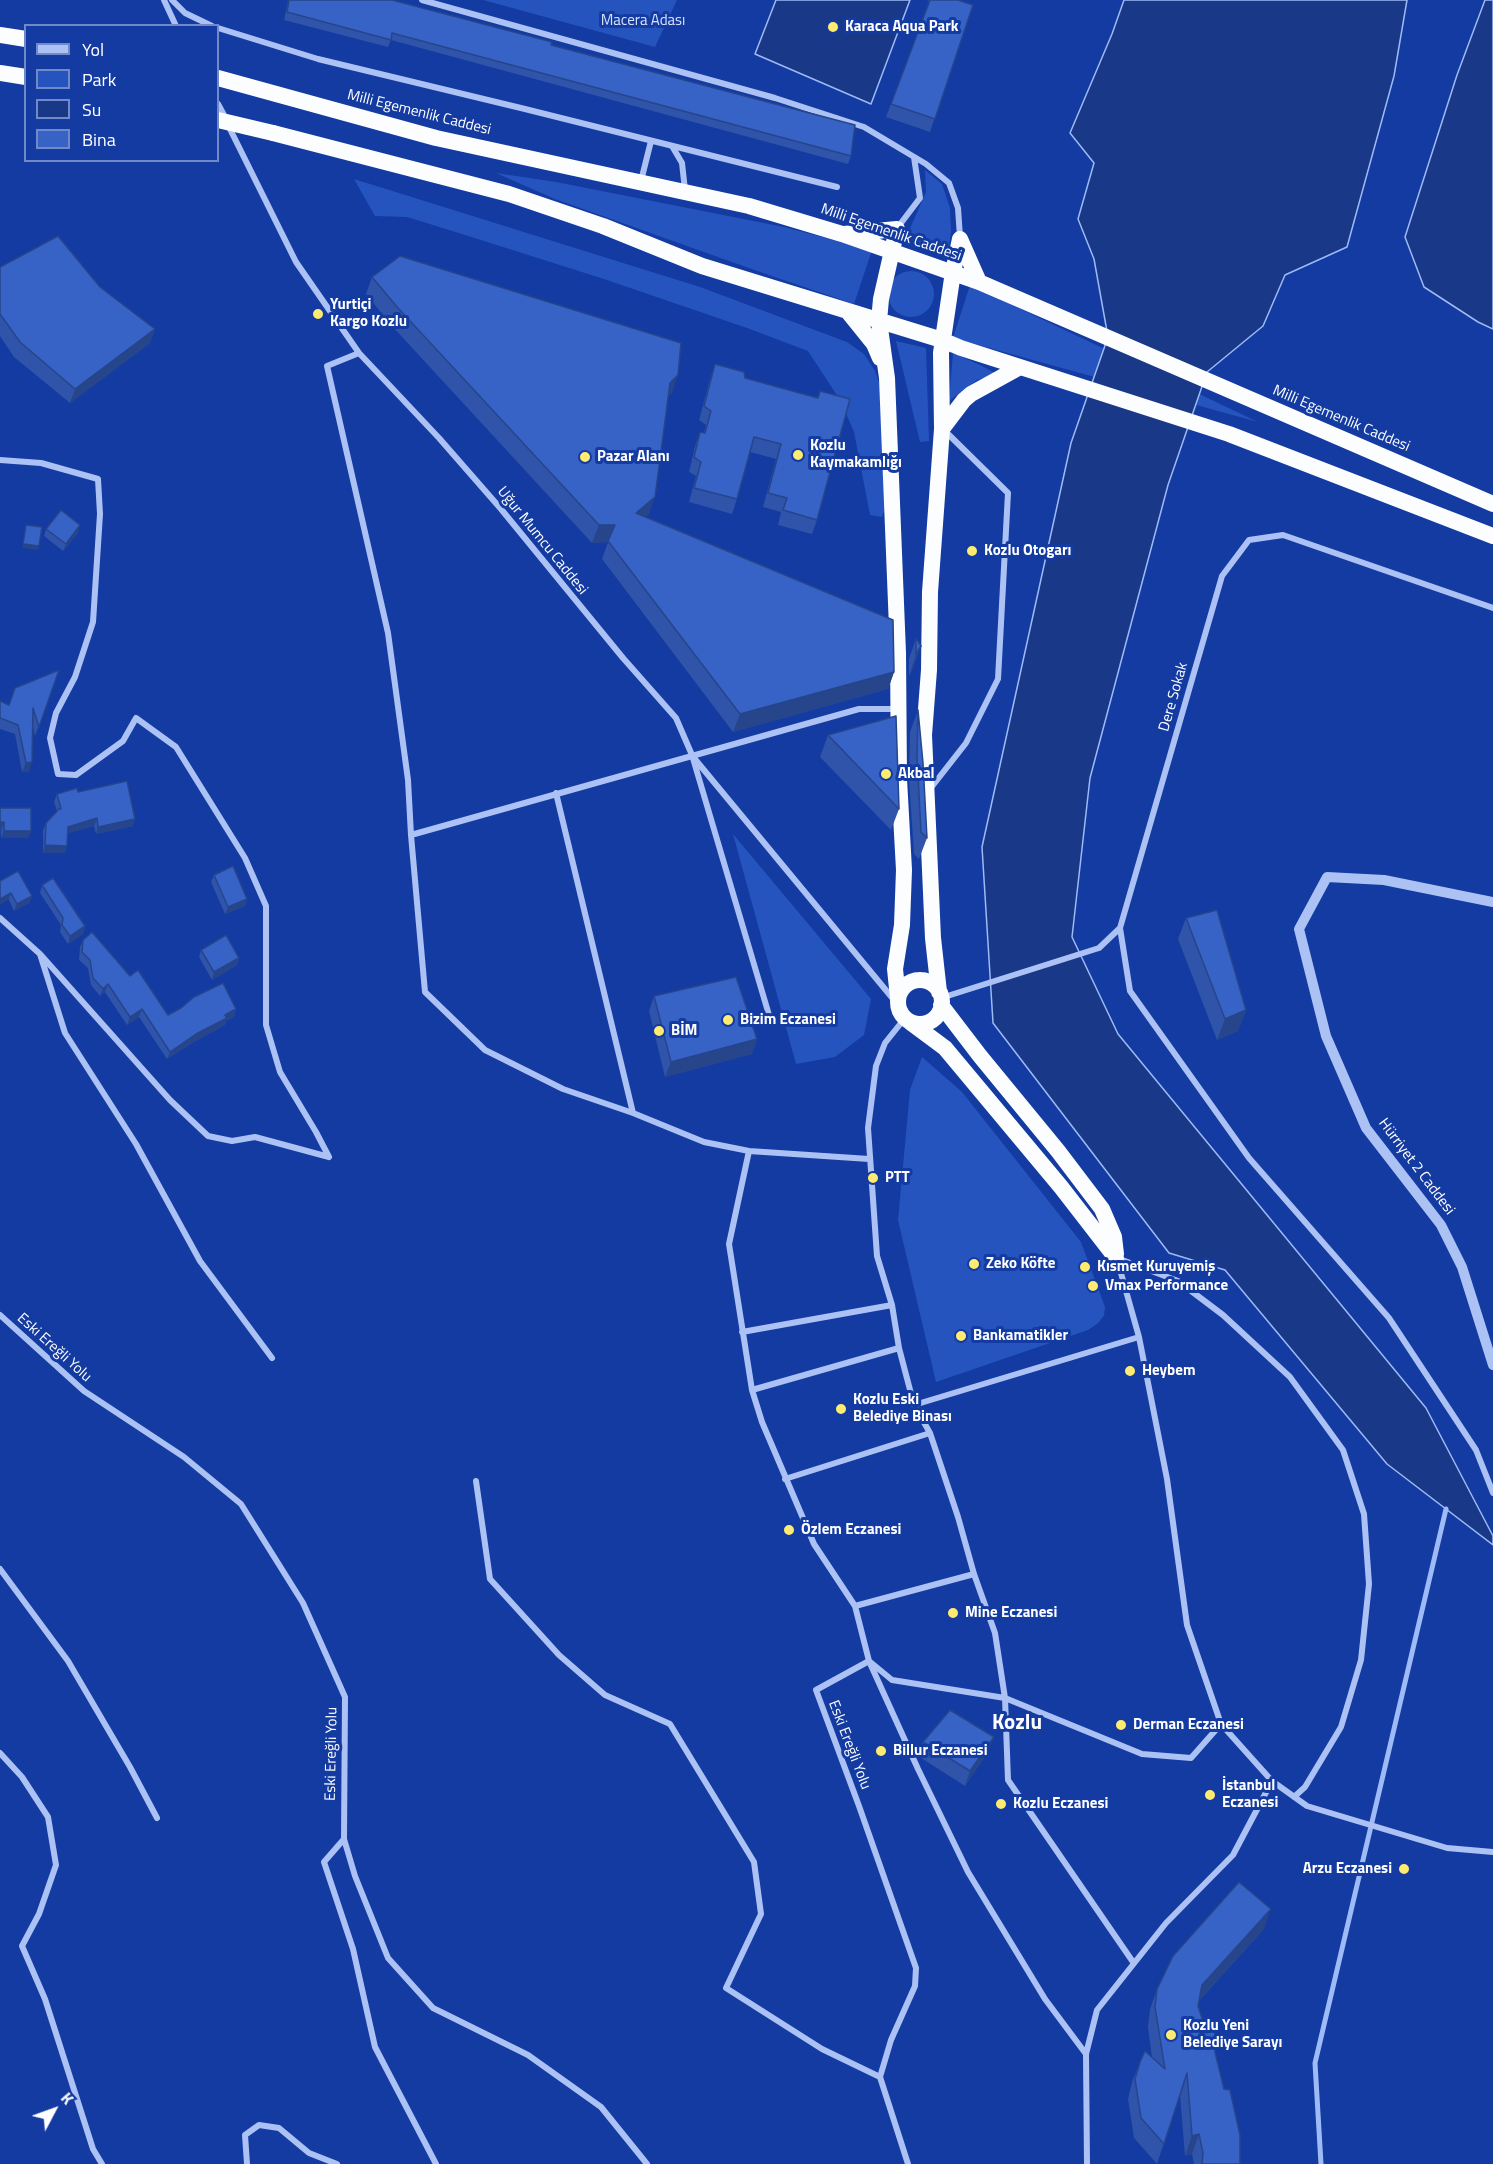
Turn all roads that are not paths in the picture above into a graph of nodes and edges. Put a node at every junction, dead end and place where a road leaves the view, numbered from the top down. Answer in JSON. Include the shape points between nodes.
{"nodes":[{"id":1,"x":164,"y":0,"type":"edge"},
{"id":2,"x":172,"y":0,"type":"edge"},
{"id":3,"x":422,"y":0,"type":"edge"},
{"id":4,"x":175,"y":24,"type":"edge"},
{"id":5,"x":208,"y":24,"type":"edge"},
{"id":6,"x":219,"y":28,"type":"edge"},
{"id":7,"x":0,"y":35,"type":"edge"},
{"id":8,"x":24,"y":39,"type":"edge"},
{"id":9,"x":0,"y":72,"type":"edge"},
{"id":10,"x":24,"y":77,"type":"edge"},
{"id":11,"x":219,"y":78,"type":"edge"},
{"id":12,"x":219,"y":106,"type":"edge"},
{"id":13,"x":219,"y":120,"type":"edge"},
{"id":14,"x":651,"y":141,"type":"junction"},
{"id":15,"x":672,"y":146,"type":"junction"},
{"id":16,"x":914,"y":157,"type":"junction"},
{"id":17,"x":641,"y":181,"type":"junction"},
{"id":18,"x":837,"y":187,"type":"dead end"},
{"id":19,"x":685,"y":190,"type":"junction"},
{"id":20,"x":897,"y":229,"type":"junction"},
{"id":21,"x":842,"y":234,"type":"junction"},
{"id":22,"x":960,"y":239,"type":"junction"},
{"id":23,"x":891,"y":252,"type":"junction"},
{"id":24,"x":953,"y":272,"type":"junction"},
{"id":25,"x":980,"y":282,"type":"junction"},
{"id":26,"x":849,"y":313,"type":"junction"},
{"id":27,"x":879,"y":321,"type":"junction"},
{"id":28,"x":942,"y":340,"type":"junction"},
{"id":29,"x":359,"y":352,"type":"junction"},
{"id":30,"x":1020,"y":367,"type":"junction"},
{"id":31,"x":887,"y":378,"type":"junction"},
{"id":32,"x":942,"y":429,"type":"junction"},
{"id":33,"x":0,"y":460,"type":"edge"},
{"id":34,"x":1493,"y":504,"type":"edge"},
{"id":35,"x":1493,"y":536,"type":"edge"},
{"id":36,"x":1493,"y":608,"type":"edge"},
{"id":37,"x":897,"y":709,"type":"junction"},
{"id":38,"x":692,"y":755,"type":"junction"},
{"id":39,"x":556,"y":793,"type":"junction"},
{"id":40,"x":926,"y":794,"type":"junction"},
{"id":41,"x":411,"y":835,"type":"junction"},
{"id":42,"x":1493,"y":902,"type":"edge"},
{"id":43,"x":0,"y":918,"type":"edge"},
{"id":44,"x":1120,"y":928,"type":"junction"},
{"id":45,"x":40,"y":954,"type":"junction"},
{"id":46,"x":941,"y":998,"type":"junction"},
{"id":47,"x":903,"y":1011,"type":"junction"},
{"id":48,"x":769,"y":1015,"type":"dead end"},
{"id":49,"x":633,"y":1113,"type":"junction"},
{"id":50,"x":749,"y":1151,"type":"junction"},
{"id":51,"x":869,"y":1159,"type":"junction"},
{"id":52,"x":1116,"y":1258,"type":"junction"},
{"id":53,"x":892,"y":1305,"type":"junction"},
{"id":54,"x":0,"y":1315,"type":"edge"},
{"id":55,"x":742,"y":1332,"type":"junction"},
{"id":56,"x":1139,"y":1337,"type":"junction"},
{"id":57,"x":899,"y":1348,"type":"junction"},
{"id":58,"x":272,"y":1358,"type":"dead end"},
{"id":59,"x":1493,"y":1365,"type":"edge"},
{"id":60,"x":752,"y":1390,"type":"junction"},
{"id":61,"x":914,"y":1405,"type":"junction"},
{"id":62,"x":930,"y":1433,"type":"junction"},
{"id":63,"x":785,"y":1479,"type":"junction"},
{"id":64,"x":476,"y":1481,"type":"dead end"},
{"id":65,"x":1493,"y":1492,"type":"edge"},
{"id":66,"x":0,"y":1569,"type":"edge"},
{"id":67,"x":974,"y":1574,"type":"junction"},
{"id":68,"x":855,"y":1606,"type":"junction"},
{"id":69,"x":869,"y":1661,"type":"junction"},
{"id":70,"x":1005,"y":1698,"type":"junction"},
{"id":71,"x":1221,"y":1724,"type":"junction"},
{"id":72,"x":0,"y":1754,"type":"edge"},
{"id":73,"x":1272,"y":1781,"type":"junction"},
{"id":74,"x":1294,"y":1797,"type":"junction"},
{"id":75,"x":157,"y":1818,"type":"dead end"},
{"id":76,"x":344,"y":1839,"type":"junction"},
{"id":77,"x":1493,"y":1852,"type":"edge"},
{"id":78,"x":1133,"y":1962,"type":"junction"},
{"id":79,"x":1086,"y":2054,"type":"junction"},
{"id":80,"x":880,"y":2077,"type":"junction"},
{"id":81,"x":102,"y":2164,"type":"edge"},
{"id":82,"x":247,"y":2164,"type":"edge"},
{"id":83,"x":337,"y":2164,"type":"edge"},
{"id":84,"x":436,"y":2164,"type":"edge"},
{"id":85,"x":647,"y":2164,"type":"edge"},
{"id":86,"x":908,"y":2164,"type":"edge"},
{"id":87,"x":1087,"y":2164,"type":"edge"}],
"edges":[{"from":1,"to":4,"type":"street"},
{"from":2,"to":5,"type":"street","via":[[185,13]]},
{"from":3,"to":16,"type":"street","via":[[775,98],[864,127]]},
{"from":6,"to":14,"type":"street","via":[[318,59]]},
{"from":7,"to":8,"type":"highway"},
{"from":9,"to":10,"type":"highway"},
{"from":11,"to":17,"type":"highway","name":"Milli Egemenlik Caddesi","via":[[436,138]]},
{"from":12,"to":29,"type":"street","name":"Uğur Mumcu Caddesi","via":[[296,262]]},
{"from":13,"to":26,"type":"highway","bridge":true,"via":[[510,194],[702,266]]},
{"from":14,"to":15,"type":"street"},
{"from":14,"to":17,"type":"street"},
{"from":15,"to":18,"type":"street"},
{"from":15,"to":19,"type":"street","via":[[682,163]]},
{"from":16,"to":20,"type":"street","via":[[920,198]]},
{"from":16,"to":22,"type":"street","via":[[949,183],[958,208]]},
{"from":17,"to":19,"type":"highway","name":"Milli Egemenlik Caddesi"},
{"from":19,"to":21,"type":"highway","name":"Milli Egemenlik Caddesi"},
{"from":20,"to":21,"type":"highway"},
{"from":20,"to":23,"type":"highway"},
{"from":21,"to":23,"type":"highway","name":"Milli Egemenlik Caddesi"},
{"from":22,"to":24,"type":"highway"},
{"from":22,"to":25,"type":"highway"},
{"from":23,"to":24,"type":"highway","name":"Milli Egemenlik Caddesi"},
{"from":23,"to":27,"type":"highway"},
{"from":24,"to":25,"type":"highway","name":"Milli Egemenlik Caddesi"},
{"from":24,"to":28,"type":"highway"},
{"from":25,"to":34,"type":"highway","name":"Milli Egemenlik Caddesi"},
{"from":26,"to":27,"type":"highway"},
{"from":26,"to":31,"type":"highway","via":[[874,344]]},
{"from":27,"to":28,"type":"highway"},
{"from":27,"to":31,"type":"highway"},
{"from":28,"to":30,"type":"highway"},
{"from":28,"to":32,"type":"highway"},
{"from":29,"to":38,"type":"street","name":"Uğur Mumcu Caddesi","via":[[501,509],[676,718]]},
{"from":29,"to":41,"type":"street","via":[[327,366],[388,633],[408,780]]},
{"from":30,"to":32,"type":"highway","via":[[964,399]]},
{"from":30,"to":35,"type":"highway","via":[[1229,434]]},
{"from":31,"to":37,"type":"highway"},
{"from":32,"to":40,"type":"highway","via":[[930,592],[924,735]]},
{"from":32,"to":40,"type":"street","via":[[1008,493],[998,679],[966,743]]},
{"from":33,"to":45,"type":"street","via":[[41,463],[98,479],[100,514],[93,621],[50,738],[58,774],[76,775],[123,741],[136,718],[176,747],[245,858],[266,906],[266,1025],[280,1072],[329,1157],[255,1137],[232,1141],[208,1136],[170,1100]]},
{"from":36,"to":44,"type":"street","name":"Dere Sokak","via":[[1283,535],[1249,540],[1222,576]]},
{"from":37,"to":38,"type":"street","via":[[859,709]]},
{"from":37,"to":47,"type":"highway","via":[[904,870],[895,969]]},
{"from":38,"to":39,"type":"street"},
{"from":38,"to":47,"type":"street"},
{"from":38,"to":48,"type":"street"},
{"from":39,"to":41,"type":"street"},
{"from":39,"to":49,"type":"street"},
{"from":40,"to":46,"type":"highway","via":[[933,938]]},
{"from":41,"to":49,"type":"street","via":[[425,992],[485,1050],[563,1089]]},
{"from":42,"to":59,"type":"street","name":"Hürriyet 2 Caddesi","via":[[1384,880],[1327,877],[1299,929],[1326,1036],[1366,1128],[1441,1225],[1462,1267]]},
{"from":43,"to":45,"type":"street"},
{"from":44,"to":46,"type":"street","via":[[1099,948]]},
{"from":44,"to":65,"type":"street","via":[[1130,991],[1249,1158],[1389,1318],[1476,1450]]},
{"from":45,"to":58,"type":"street","via":[[65,1034],[136,1144],[200,1261]]},
{"from":46,"to":47,"type":"highway","via":[[936,1017],[930,1021],[917,1023]]},
{"from":46,"to":47,"type":"highway","via":[[930,982],[916,980],[904,986]]},
{"from":46,"to":52,"type":"highway","via":[[980,1056],[1102,1209],[1114,1237]]},
{"from":47,"to":51,"type":"street","via":[[876,1066],[868,1128]]},
{"from":47,"to":52,"type":"highway","via":[[945,1048]]},
{"from":49,"to":50,"type":"street","via":[[704,1142]]},
{"from":50,"to":51,"type":"street"},
{"from":50,"to":55,"type":"street","via":[[729,1244]]},
{"from":51,"to":53,"type":"street","via":[[877,1256]]},
{"from":52,"to":56,"type":"street"},
{"from":52,"to":74,"type":"street","via":[[1178,1281],[1223,1316],[1290,1377],[1343,1450],[1364,1514],[1369,1584],[1361,1660],[1341,1727],[1305,1787]]},
{"from":53,"to":55,"type":"street"},
{"from":53,"to":57,"type":"street"},
{"from":54,"to":76,"type":"street","name":"Eski Ereğli Yolu","via":[[84,1391],[184,1457],[241,1504],[303,1603],[345,1697]]},
{"from":55,"to":60,"type":"street"},
{"from":56,"to":61,"type":"street"},
{"from":56,"to":71,"type":"street","via":[[1167,1479],[1187,1625]]},
{"from":57,"to":60,"type":"street"},
{"from":57,"to":61,"type":"street"},
{"from":60,"to":63,"type":"street"},
{"from":61,"to":62,"type":"street"},
{"from":62,"to":63,"type":"street"},
{"from":62,"to":67,"type":"street"},
{"from":63,"to":68,"type":"street","via":[[814,1544]]},
{"from":64,"to":80,"type":"street","via":[[490,1579],[559,1655],[605,1695],[670,1724],[754,1862],[760,1914],[726,1988],[822,2049]]},
{"from":66,"to":75,"type":"street","via":[[68,1661]]},
{"from":67,"to":68,"type":"street"},
{"from":67,"to":70,"type":"street","via":[[994,1633]]},
{"from":68,"to":69,"type":"street"},
{"from":69,"to":70,"type":"street","via":[[892,1680]]},
{"from":69,"to":79,"type":"street","via":[[968,1872],[1045,1998]]},
{"from":69,"to":80,"type":"street","name":"Eski Ereğli Yolu","via":[[816,1690],[916,1968],[915,1986],[891,2040]]},
{"from":70,"to":71,"type":"street","via":[[1142,1754],[1191,1758]]},
{"from":70,"to":78,"type":"street","via":[[1008,1780]]},
{"from":71,"to":73,"type":"street"},
{"from":72,"to":81,"type":"street","via":[[22,1777],[48,1817],[56,1865],[39,1914],[22,1946],[45,1999],[93,2150]]},
{"from":73,"to":74,"type":"street"},
{"from":73,"to":78,"type":"street","via":[[1233,1855]]},
{"from":74,"to":77,"type":"street","via":[[1307,1806],[1447,1848]]},
{"from":76,"to":84,"type":"street","via":[[324,1862],[353,1949],[375,2047]]},
{"from":76,"to":85,"type":"street","name":"Eski Ereğli Yolu","via":[[388,1958],[433,2008],[528,2055],[601,2107]]},
{"from":78,"to":79,"type":"street","via":[[1096,2010]]},
{"from":79,"to":87,"type":"street"},
{"from":80,"to":86,"type":"street"},
{"from":82,"to":83,"type":"street","via":[[245,2135],[259,2125],[279,2128],[309,2153]]}]}
